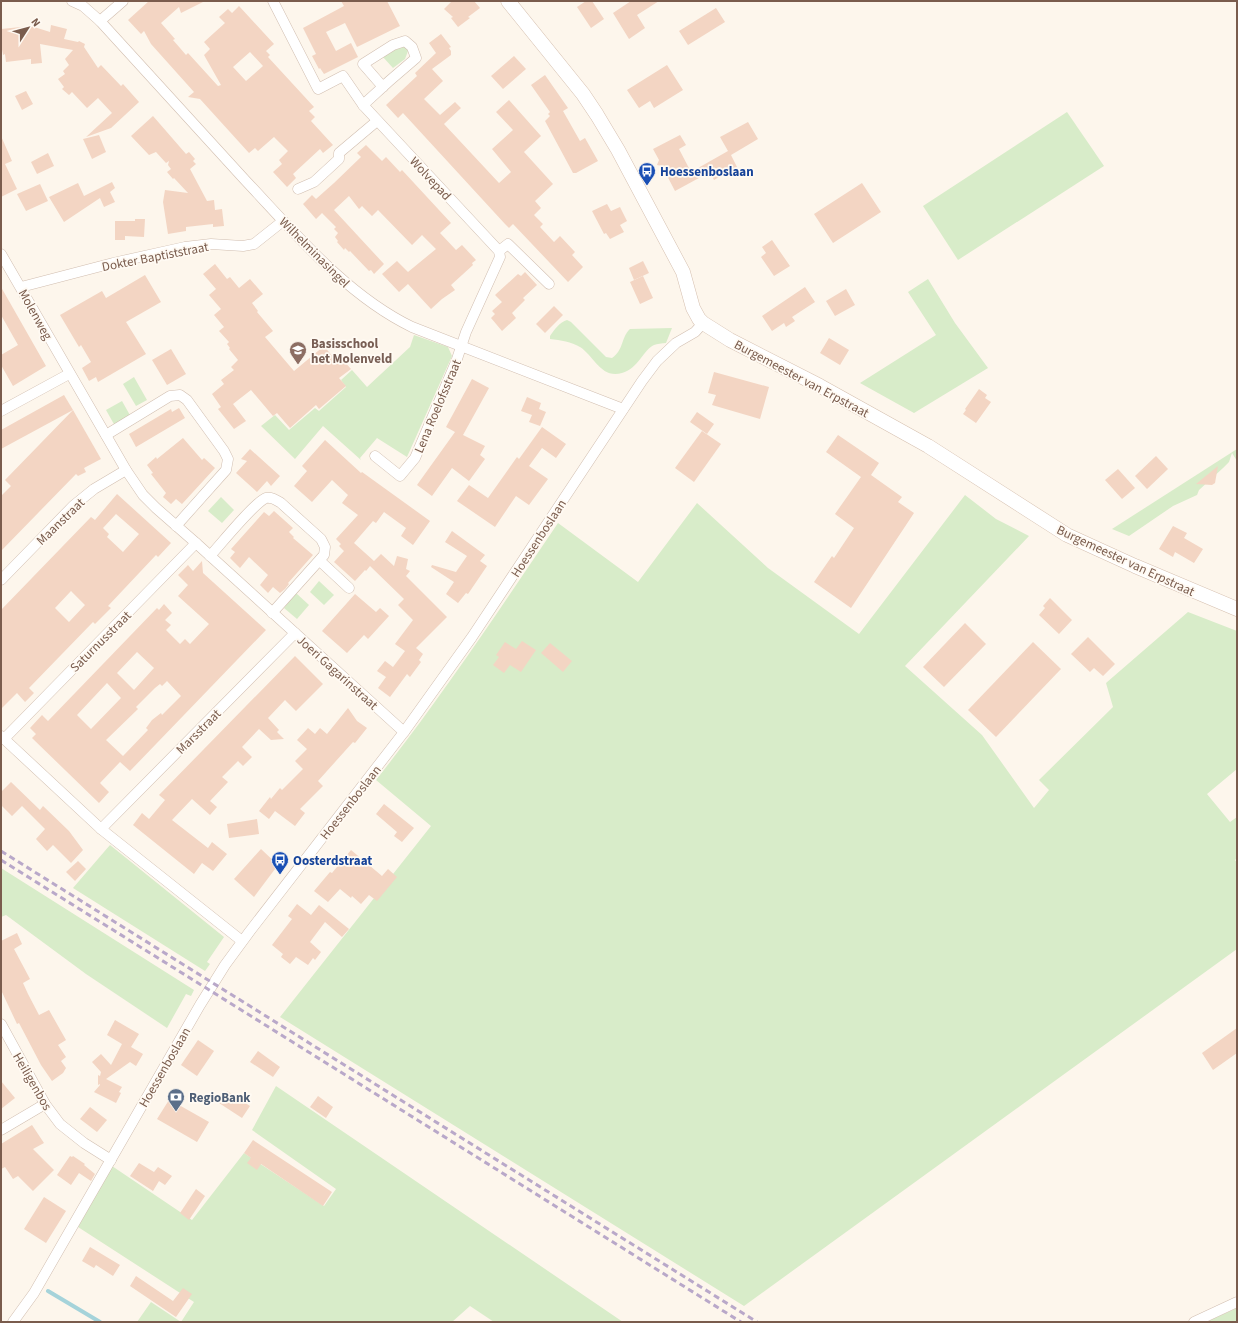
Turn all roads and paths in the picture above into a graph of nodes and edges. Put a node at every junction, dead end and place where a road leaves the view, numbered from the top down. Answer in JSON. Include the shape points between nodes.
{"nodes":[{"id":1,"x":72,"y":1,"type":"edge"},
{"id":2,"x":123,"y":1,"type":"edge"},
{"id":3,"x":273,"y":1,"type":"edge"},
{"id":4,"x":508,"y":1,"type":"edge"},
{"id":5,"x":100,"y":22,"type":"junction"},
{"id":6,"x":383,"y":87,"type":"junction"},
{"id":7,"x":363,"y":105,"type":"junction"},
{"id":8,"x":378,"y":121,"type":"junction"},
{"id":9,"x":298,"y":189,"type":"dead end"},
{"id":10,"x":283,"y":221,"type":"junction"},
{"id":11,"x":499,"y":251,"type":"junction"},
{"id":12,"x":1,"y":254,"type":"edge"},
{"id":13,"x":549,"y":284,"type":"dead end"},
{"id":14,"x":20,"y":287,"type":"junction"},
{"id":15,"x":703,"y":323,"type":"junction"},
{"id":16,"x":462,"y":347,"type":"junction"},
{"id":17,"x":70,"y":374,"type":"junction"},
{"id":18,"x":623,"y":409,"type":"junction"},
{"id":19,"x":1,"y":411,"type":"edge"},
{"id":20,"x":106,"y":435,"type":"junction"},
{"id":21,"x":375,"y":456,"type":"dead end"},
{"id":22,"x":126,"y":470,"type":"junction"},
{"id":23,"x":176,"y":526,"type":"junction"},
{"id":24,"x":196,"y":543,"type":"junction"},
{"id":25,"x":210,"y":556,"type":"junction"},
{"id":26,"x":320,"y":561,"type":"junction"},
{"id":27,"x":1,"y":580,"type":"edge"},
{"id":28,"x":349,"y":588,"type":"dead end"},
{"id":29,"x":1237,"y":609,"type":"edge"},
{"id":30,"x":272,"y":613,"type":"junction"},
{"id":31,"x":295,"y":634,"type":"junction"},
{"id":32,"x":404,"y":732,"type":"junction"},
{"id":33,"x":2,"y":737,"type":"edge"},
{"id":34,"x":101,"y":829,"type":"junction"},
{"id":35,"x":242,"y":941,"type":"junction"},
{"id":36,"x":1,"y":1024,"type":"edge"},
{"id":37,"x":44,"y":1104,"type":"junction"},
{"id":38,"x":1,"y":1130,"type":"edge"},
{"id":39,"x":111,"y":1160,"type":"junction"},
{"id":40,"x":1237,"y":1302,"type":"edge"},
{"id":41,"x":13,"y":1322,"type":"edge"},
{"id":42,"x":1194,"y":1322,"type":"edge"}],
"edges":[{"from":1,"to":5,"type":"street","name":"Wilhelminasingel","via":[[83,6]]},
{"from":2,"to":5,"type":"street"},
{"from":3,"to":7,"type":"street","name":"Wolvepad","via":[[318,89],[342,76]]},
{"from":4,"to":15,"type":"street","name":"Burgemeester van Erpstraat","via":[[597,115],[683,272],[694,308]]},
{"from":5,"to":10,"type":"street","name":"Wilhelminasingel"},
{"from":6,"to":6,"type":"street","via":[[416,58],[412,47],[405,41],[393,45],[363,64]]},
{"from":6,"to":7,"type":"street"},
{"from":7,"to":8,"type":"street","name":"Wolvepad"},
{"from":8,"to":9,"type":"street","via":[[339,153],[339,159],[314,182]]},
{"from":8,"to":11,"type":"street","name":"Wolvepad"},
{"from":10,"to":14,"type":"street","name":"Dokter Baptiststraat","via":[[254,244],[185,247]]},
{"from":10,"to":16,"type":"street","name":"Wilhelminasingel","via":[[348,285],[375,306],[412,327]]},
{"from":11,"to":13,"type":"street","via":[[508,244]]},
{"from":11,"to":16,"type":"street","via":[[500,257],[466,332]]},
{"from":12,"to":14,"type":"street","name":"Molenweg"},
{"from":14,"to":17,"type":"street","name":"Molenweg"},
{"from":15,"to":18,"type":"street","name":"Hoessenboslaan","via":[[695,332],[676,342],[657,361]]},
{"from":15,"to":29,"type":"street","name":"Burgemeester van Erpstraat","via":[[928,446],[1067,535]]},
{"from":16,"to":18,"type":"street","name":"Wilhelminasingel"},
{"from":16,"to":21,"type":"street","name":"Lena Roelofsstraat","via":[[415,458],[400,476]]},
{"from":17,"to":19,"type":"street"},
{"from":17,"to":20,"type":"street","name":"Joeri Gagarinstraat"},
{"from":18,"to":32,"type":"street","name":"Hoessenboslaan","via":[[472,637]]},
{"from":20,"to":22,"type":"street","name":"Joeri Gagarinstraat"},
{"from":20,"to":23,"type":"street","via":[[170,396],[180,395],[187,400],[228,460],[226,470]]},
{"from":22,"to":23,"type":"street","name":"Joeri Gagarinstraat","via":[[143,495]]},
{"from":22,"to":27,"type":"street","name":"Maanstraat","via":[[73,506]]},
{"from":23,"to":24,"type":"street","name":"Joeri Gagarinstraat"},
{"from":24,"to":25,"type":"street","name":"Joeri Gagarinstraat"},
{"from":24,"to":33,"type":"street","name":"Saturnusstraat"},
{"from":25,"to":26,"type":"street","via":[[258,503],[268,498],[281,503],[321,539],[325,547]]},
{"from":25,"to":30,"type":"street","name":"Joeri Gagarinstraat"},
{"from":26,"to":28,"type":"street"},
{"from":26,"to":30,"type":"street"},
{"from":30,"to":31,"type":"street","name":"Joeri Gagarinstraat"},
{"from":31,"to":32,"type":"street","name":"Joeri Gagarinstraat"},
{"from":31,"to":34,"type":"street","name":"Marsstraat"},
{"from":32,"to":35,"type":"street","name":"Hoessenboslaan"},
{"from":33,"to":34,"type":"street"},
{"from":34,"to":35,"type":"street"},
{"from":35,"to":39,"type":"street","name":"Hoessenboslaan","via":[[200,1005]]},
{"from":36,"to":37,"type":"street","name":"Heiligenbos"},
{"from":37,"to":38,"type":"street"},
{"from":37,"to":39,"type":"street","name":"Heiligenbos","via":[[60,1124]]},
{"from":39,"to":41,"type":"street","name":"Hoessenboslaan","via":[[34,1293]]},
{"from":40,"to":42,"type":"street"}]}
